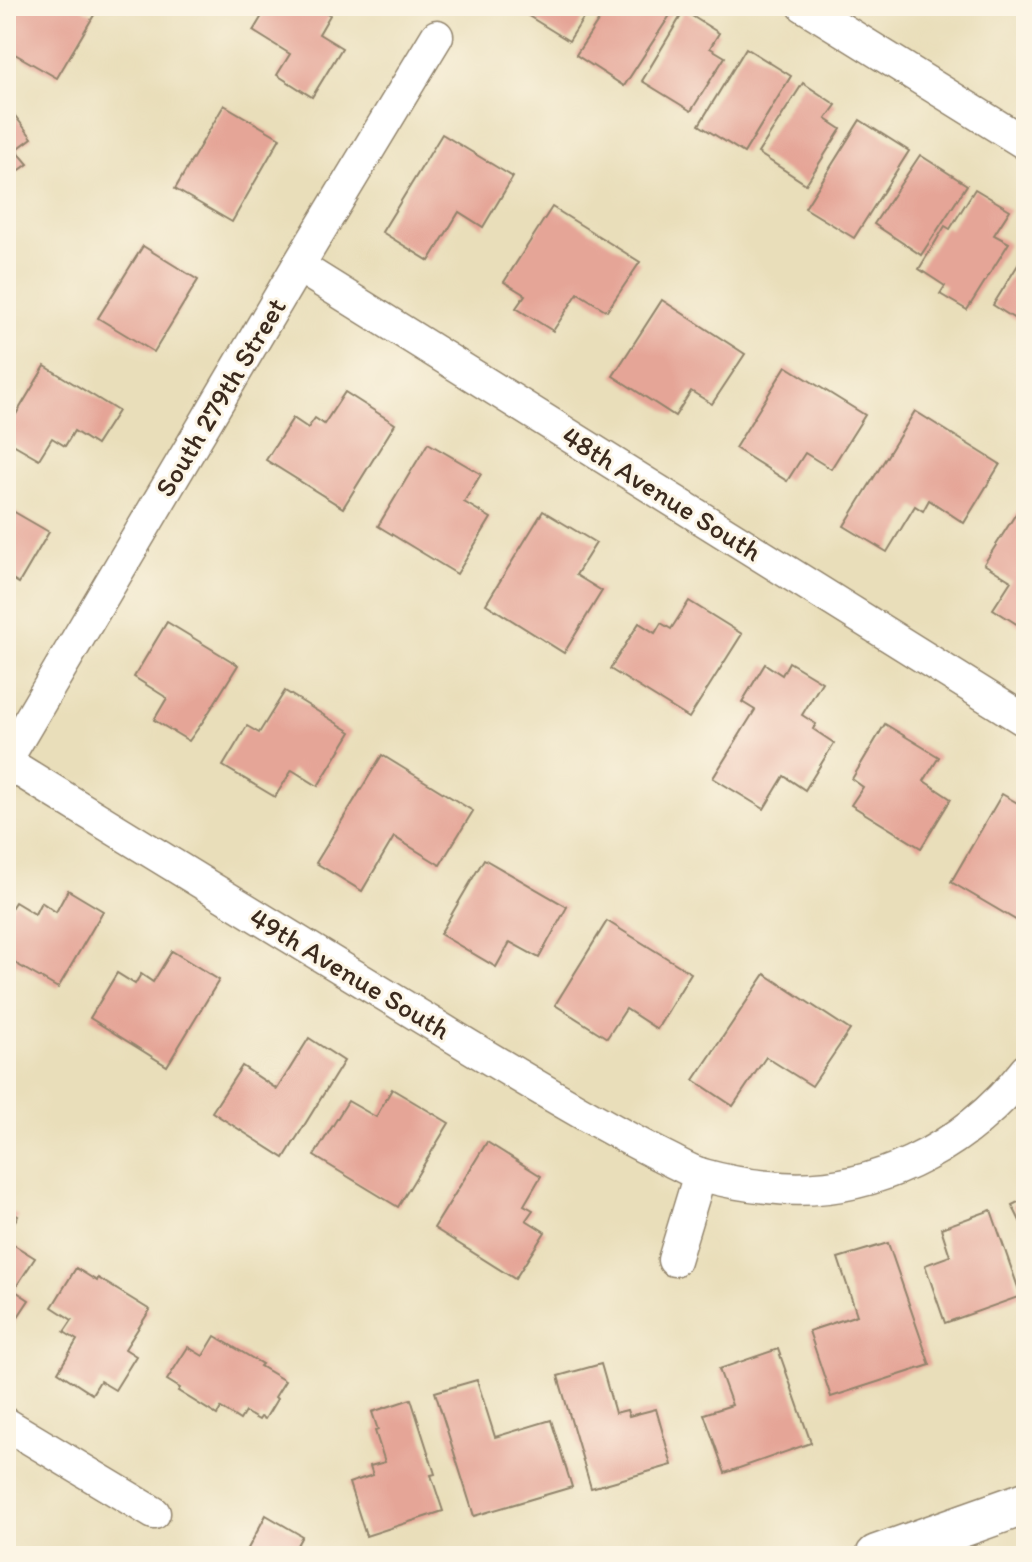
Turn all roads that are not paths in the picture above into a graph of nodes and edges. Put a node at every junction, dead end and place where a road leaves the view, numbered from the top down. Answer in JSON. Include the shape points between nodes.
{"nodes":[{"id":1,"x":804,"y":6,"type":"edge"},
{"id":2,"x":437,"y":36,"type":"dead end"},
{"id":3,"x":1026,"y":144,"type":"edge"},
{"id":4,"x":298,"y":266,"type":"junction"},
{"id":5,"x":1026,"y":721,"type":"edge"},
{"id":6,"x":6,"y":761,"type":"edge"},
{"id":7,"x":1026,"y":1070,"type":"edge"},
{"id":8,"x":700,"y":1174,"type":"junction"},
{"id":9,"x":674,"y":1260,"type":"dead end"},
{"id":10,"x":6,"y":1424,"type":"edge"},
{"id":11,"x":1026,"y":1503,"type":"edge"},
{"id":12,"x":154,"y":1513,"type":"dead end"},
{"id":13,"x":877,"y":1556,"type":"edge"}],
"edges":[{"from":1,"to":3,"type":"street"},
{"from":2,"to":4,"type":"street","name":"South 279th Street"},
{"from":4,"to":5,"type":"street","name":"48th Avenue South"},
{"from":4,"to":6,"type":"street","name":"South 279th Street"},
{"from":6,"to":8,"type":"street","name":"49th Avenue South","via":[[513,1073]]},
{"from":7,"to":8,"type":"street","name":"49th Avenue South","via":[[954,1139],[870,1179],[808,1189],[770,1188]]},
{"from":8,"to":9,"type":"street"},
{"from":10,"to":12,"type":"street"},
{"from":11,"to":13,"type":"street"}]}
